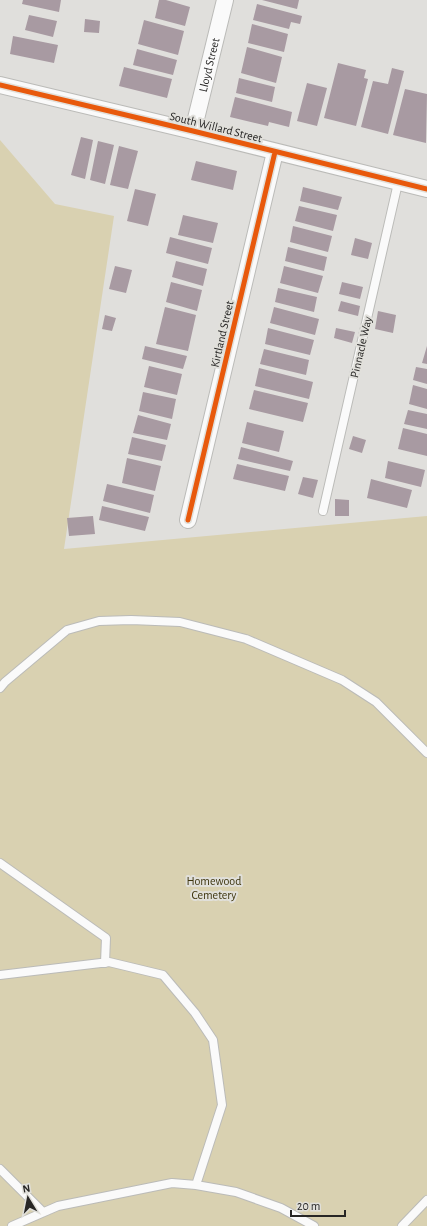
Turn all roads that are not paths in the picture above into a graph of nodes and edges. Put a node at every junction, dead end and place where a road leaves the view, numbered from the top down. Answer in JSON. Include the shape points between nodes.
{"nodes":[{"id":1,"x":225,"y":0,"type":"edge"},
{"id":2,"x":0,"y":85,"type":"edge"},
{"id":3,"x":193,"y":131,"type":"junction"},
{"id":4,"x":275,"y":152,"type":"junction"},
{"id":5,"x":398,"y":183,"type":"junction"},
{"id":6,"x":427,"y":189,"type":"edge"},
{"id":7,"x":323,"y":511,"type":"dead end"},
{"id":8,"x":188,"y":520,"type":"dead end"},
{"id":9,"x":0,"y":688,"type":"edge"},
{"id":10,"x":427,"y":754,"type":"edge"},
{"id":11,"x":0,"y":864,"type":"edge"},
{"id":12,"x":105,"y":963,"type":"junction"},
{"id":13,"x":0,"y":974,"type":"edge"},
{"id":14,"x":0,"y":1169,"type":"edge"},
{"id":15,"x":196,"y":1185,"type":"junction"},
{"id":16,"x":427,"y":1200,"type":"edge"},
{"id":17,"x":44,"y":1212,"type":"junction"},
{"id":18,"x":12,"y":1226,"type":"edge"},
{"id":19,"x":314,"y":1226,"type":"edge"},
{"id":20,"x":402,"y":1226,"type":"edge"}],
"edges":[{"from":1,"to":3,"type":"street","name":"Lloyd Street"},
{"from":2,"to":3,"type":"street","name":"South Willard Street"},
{"from":3,"to":4,"type":"street","name":"South Willard Street"},
{"from":4,"to":5,"type":"street","name":"South Willard Street"},
{"from":4,"to":8,"type":"street","name":"Kirtland Street"},
{"from":5,"to":6,"type":"street","name":"South Willard Street"},
{"from":5,"to":7,"type":"lane","name":"Pinnacle Way"},
{"from":9,"to":10,"type":"lane","via":[[67,630],[99,621],[180,622],[246,639],[342,680],[376,702]]},
{"from":11,"to":12,"type":"lane","via":[[106,938]]},
{"from":12,"to":13,"type":"lane"},
{"from":12,"to":15,"type":"lane","via":[[164,974],[213,1040],[222,1105]]},
{"from":14,"to":17,"type":"lane"},
{"from":15,"to":17,"type":"lane","via":[[172,1183],[96,1197]]},
{"from":15,"to":19,"type":"lane","via":[[236,1192],[281,1208]]},
{"from":16,"to":20,"type":"lane"},
{"from":17,"to":18,"type":"lane"}]}
